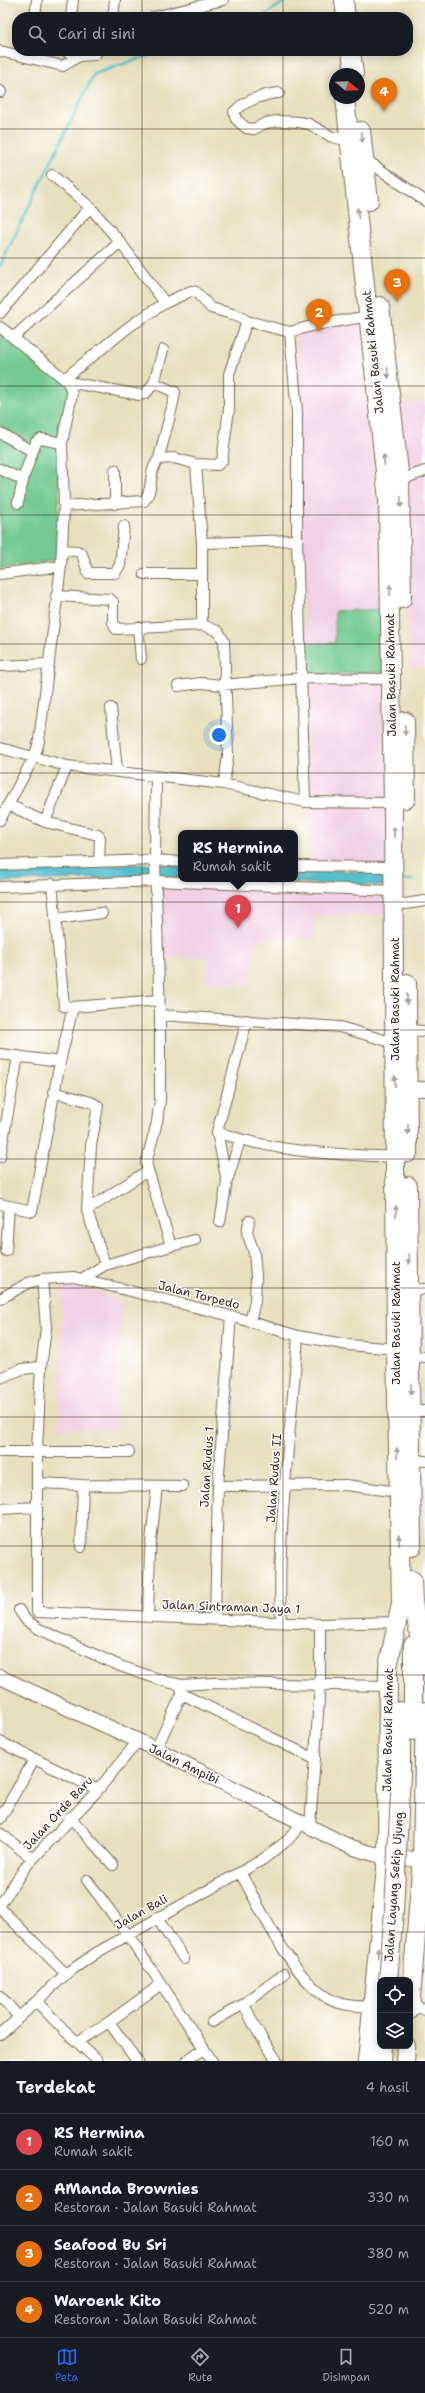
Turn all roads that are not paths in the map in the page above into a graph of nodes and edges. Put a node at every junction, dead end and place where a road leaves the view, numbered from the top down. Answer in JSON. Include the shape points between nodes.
{"nodes":[{"id":1,"x":37,"y":0,"type":"edge"},
{"id":2,"x":73,"y":0,"type":"edge"},
{"id":3,"x":115,"y":0,"type":"edge"},
{"id":4,"x":223,"y":0,"type":"edge"},
{"id":5,"x":334,"y":0,"type":"edge"},
{"id":6,"x":344,"y":0,"type":"edge"},
{"id":7,"x":36,"y":12,"type":"edge"},
{"id":8,"x":72,"y":12,"type":"edge"},
{"id":9,"x":114,"y":12,"type":"edge"},
{"id":10,"x":174,"y":12,"type":"edge"},
{"id":11,"x":335,"y":12,"type":"edge"},
{"id":12,"x":345,"y":12,"type":"edge"},
{"id":13,"x":0,"y":51,"type":"edge"},
{"id":14,"x":12,"y":54,"type":"edge"},
{"id":15,"x":21,"y":56,"type":"edge"},
{"id":16,"x":79,"y":56,"type":"edge"},
{"id":17,"x":340,"y":56,"type":"edge"},
{"id":18,"x":351,"y":56,"type":"edge"},
{"id":19,"x":341,"y":68,"type":"edge"},
{"id":20,"x":353,"y":68,"type":"edge"},
{"id":21,"x":279,"y":92,"type":"dead end"},
{"id":22,"x":346,"y":104,"type":"edge"},
{"id":23,"x":358,"y":104,"type":"edge"},
{"id":24,"x":350,"y":141,"type":"junction"},
{"id":25,"x":365,"y":159,"type":"junction"},
{"id":26,"x":52,"y":175,"type":"dead end"},
{"id":27,"x":425,"y":201,"type":"edge"},
{"id":28,"x":90,"y":207,"type":"junction"},
{"id":29,"x":120,"y":242,"type":"junction"},
{"id":30,"x":165,"y":303,"type":"junction"},
{"id":31,"x":0,"y":313,"type":"edge"},
{"id":32,"x":370,"y":316,"type":"junction"},
{"id":33,"x":247,"y":321,"type":"junction"},
{"id":34,"x":0,"y":327,"type":"edge"},
{"id":35,"x":290,"y":332,"type":"junction"},
{"id":36,"x":14,"y":338,"type":"junction"},
{"id":37,"x":163,"y":350,"type":"dead end"},
{"id":38,"x":66,"y":380,"type":"junction"},
{"id":39,"x":154,"y":383,"type":"junction"},
{"id":40,"x":1,"y":436,"type":"edge"},
{"id":41,"x":62,"y":443,"type":"junction"},
{"id":42,"x":32,"y":451,"type":"junction"},
{"id":43,"x":159,"y":459,"type":"junction"},
{"id":44,"x":196,"y":464,"type":"junction"},
{"id":45,"x":0,"y":469,"type":"edge"},
{"id":46,"x":115,"y":470,"type":"dead end"},
{"id":47,"x":425,"y":471,"type":"edge"},
{"id":48,"x":23,"y":480,"type":"junction"},
{"id":49,"x":400,"y":480,"type":"junction"},
{"id":50,"x":18,"y":503,"type":"dead end"},
{"id":51,"x":115,"y":504,"type":"junction"},
{"id":52,"x":64,"y":506,"type":"junction"},
{"id":53,"x":124,"y":526,"type":"dead end"},
{"id":54,"x":297,"y":540,"type":"junction"},
{"id":55,"x":202,"y":543,"type":"junction"},
{"id":56,"x":62,"y":550,"type":"junction"},
{"id":57,"x":61,"y":566,"type":"junction"},
{"id":58,"x":0,"y":574,"type":"edge"},
{"id":59,"x":144,"y":574,"type":"dead end"},
{"id":60,"x":202,"y":574,"type":"junction"},
{"id":61,"x":56,"y":596,"type":"junction"},
{"id":62,"x":202,"y":625,"type":"junction"},
{"id":63,"x":138,"y":627,"type":"junction"},
{"id":64,"x":140,"y":659,"type":"dead end"},
{"id":65,"x":49,"y":664,"type":"junction"},
{"id":66,"x":0,"y":666,"type":"edge"},
{"id":67,"x":302,"y":678,"type":"junction"},
{"id":68,"x":392,"y":679,"type":"junction"},
{"id":69,"x":225,"y":685,"type":"junction"},
{"id":70,"x":178,"y":686,"type":"dead end"},
{"id":71,"x":111,"y":708,"type":"dead end"},
{"id":72,"x":0,"y":748,"type":"edge"},
{"id":73,"x":34,"y":757,"type":"junction"},
{"id":74,"x":68,"y":766,"type":"junction"},
{"id":75,"x":117,"y":772,"type":"junction"},
{"id":76,"x":156,"y":776,"type":"junction"},
{"id":77,"x":224,"y":784,"type":"junction"},
{"id":78,"x":305,"y":802,"type":"junction"},
{"id":79,"x":393,"y":804,"type":"junction"},
{"id":80,"x":10,"y":805,"type":"junction"},
{"id":81,"x":0,"y":820,"type":"edge"},
{"id":82,"x":45,"y":822,"type":"junction"},
{"id":83,"x":98,"y":862,"type":"junction"},
{"id":84,"x":155,"y":862,"type":"junction"},
{"id":85,"x":178,"y":862,"type":"edge"},
{"id":86,"x":0,"y":865,"type":"edge"},
{"id":87,"x":298,"y":866,"type":"edge"},
{"id":88,"x":398,"y":870,"type":"junction"},
{"id":89,"x":156,"y":879,"type":"junction"},
{"id":90,"x":178,"y":880,"type":"edge"},
{"id":91,"x":205,"y":882,"type":"edge"},
{"id":92,"x":52,"y":884,"type":"junction"},
{"id":93,"x":0,"y":887,"type":"edge"},
{"id":94,"x":400,"y":894,"type":"junction"},
{"id":95,"x":425,"y":901,"type":"edge"},
{"id":96,"x":102,"y":913,"type":"dead end"},
{"id":97,"x":55,"y":919,"type":"junction"},
{"id":98,"x":159,"y":1000,"type":"junction"},
{"id":99,"x":73,"y":1007,"type":"junction"},
{"id":100,"x":160,"y":1015,"type":"junction"},
{"id":101,"x":247,"y":1020,"type":"junction"},
{"id":102,"x":416,"y":1030,"type":"edge"},
{"id":103,"x":394,"y":1043,"type":"junction"},
{"id":104,"x":0,"y":1054,"type":"edge"},
{"id":105,"x":18,"y":1056,"type":"junction"},
{"id":106,"x":60,"y":1062,"type":"junction"},
{"id":107,"x":416,"y":1089,"type":"edge"},
{"id":108,"x":53,"y":1092,"type":"junction"},
{"id":109,"x":217,"y":1132,"type":"junction"},
{"id":110,"x":240,"y":1140,"type":"junction"},
{"id":111,"x":396,"y":1157,"type":"junction"},
{"id":112,"x":0,"y":1158,"type":"edge"},
{"id":113,"x":147,"y":1171,"type":"junction"},
{"id":114,"x":227,"y":1181,"type":"junction"},
{"id":115,"x":4,"y":1205,"type":"edge"},
{"id":116,"x":86,"y":1210,"type":"junction"},
{"id":117,"x":249,"y":1221,"type":"dead end"},
{"id":118,"x":220,"y":1222,"type":"dead end"},
{"id":119,"x":195,"y":1240,"type":"dead end"},
{"id":120,"x":171,"y":1246,"type":"junction"},
{"id":121,"x":6,"y":1251,"type":"dead end"},
{"id":122,"x":105,"y":1265,"type":"junction"},
{"id":123,"x":83,"y":1278,"type":"junction"},
{"id":124,"x":42,"y":1279,"type":"junction"},
{"id":125,"x":417,"y":1290,"type":"edge"},
{"id":126,"x":0,"y":1299,"type":"edge"},
{"id":127,"x":232,"y":1316,"type":"junction"},
{"id":128,"x":250,"y":1322,"type":"junction"},
{"id":129,"x":298,"y":1336,"type":"junction"},
{"id":130,"x":411,"y":1354,"type":"edge"},
{"id":131,"x":41,"y":1367,"type":"junction"},
{"id":132,"x":0,"y":1378,"type":"edge"},
{"id":133,"x":418,"y":1411,"type":"edge"},
{"id":134,"x":37,"y":1451,"type":"junction"},
{"id":135,"x":0,"y":1452,"type":"edge"},
{"id":136,"x":129,"y":1452,"type":"dead end"},
{"id":137,"x":418,"y":1460,"type":"edge"},
{"id":138,"x":38,"y":1483,"type":"junction"},
{"id":139,"x":286,"y":1485,"type":"junction"},
{"id":140,"x":83,"y":1486,"type":"junction"},
{"id":141,"x":157,"y":1486,"type":"junction"},
{"id":142,"x":182,"y":1486,"type":"dead end"},
{"id":143,"x":218,"y":1486,"type":"junction"},
{"id":144,"x":398,"y":1492,"type":"junction"},
{"id":145,"x":37,"y":1508,"type":"junction"},
{"id":146,"x":0,"y":1509,"type":"edge"},
{"id":147,"x":81,"y":1547,"type":"dead end"},
{"id":148,"x":407,"y":1602,"type":"junction"},
{"id":149,"x":19,"y":1610,"type":"dead end"},
{"id":150,"x":148,"y":1617,"type":"junction"},
{"id":151,"x":215,"y":1619,"type":"junction"},
{"id":152,"x":281,"y":1622,"type":"junction"},
{"id":153,"x":397,"y":1622,"type":"junction"},
{"id":154,"x":320,"y":1624,"type":"junction"},
{"id":155,"x":425,"y":1666,"type":"edge"},
{"id":156,"x":0,"y":1678,"type":"edge"},
{"id":157,"x":320,"y":1685,"type":"junction"},
{"id":158,"x":388,"y":1686,"type":"junction"},
{"id":159,"x":182,"y":1689,"type":"junction"},
{"id":160,"x":425,"y":1710,"type":"edge"},
{"id":161,"x":138,"y":1741,"type":"junction"},
{"id":162,"x":0,"y":1742,"type":"edge"},
{"id":163,"x":156,"y":1749,"type":"junction"},
{"id":164,"x":315,"y":1759,"type":"junction"},
{"id":165,"x":34,"y":1760,"type":"junction"},
{"id":166,"x":416,"y":1771,"type":"edge"},
{"id":167,"x":98,"y":1790,"type":"junction"},
{"id":168,"x":70,"y":1818,"type":"junction"},
{"id":169,"x":387,"y":1818,"type":"junction"},
{"id":170,"x":0,"y":1819,"type":"edge"},
{"id":171,"x":306,"y":1825,"type":"junction"},
{"id":172,"x":424,"y":1832,"type":"edge"},
{"id":173,"x":0,"y":1833,"type":"edge"},
{"id":174,"x":387,"y":1858,"type":"junction"},
{"id":175,"x":33,"y":1859,"type":"junction"},
{"id":176,"x":113,"y":1865,"type":"dead end"},
{"id":177,"x":423,"y":1868,"type":"edge"},
{"id":178,"x":240,"y":1872,"type":"junction"},
{"id":179,"x":87,"y":1880,"type":"dead end"},
{"id":180,"x":383,"y":1902,"type":"junction"},
{"id":181,"x":0,"y":1905,"type":"edge"},
{"id":182,"x":0,"y":1908,"type":"edge"},
{"id":183,"x":419,"y":1909,"type":"junction"},
{"id":184,"x":157,"y":1918,"type":"junction"},
{"id":185,"x":129,"y":1934,"type":"junction"},
{"id":186,"x":184,"y":1959,"type":"dead end"},
{"id":187,"x":66,"y":1974,"type":"junction"},
{"id":188,"x":284,"y":1974,"type":"dead end"},
{"id":189,"x":388,"y":1977,"type":"edge"},
{"id":190,"x":400,"y":1977,"type":"edge"},
{"id":191,"x":160,"y":1985,"type":"junction"},
{"id":192,"x":0,"y":1996,"type":"edge"},
{"id":193,"x":376,"y":1997,"type":"edge"},
{"id":194,"x":37,"y":2002,"type":"junction"},
{"id":195,"x":244,"y":2004,"type":"junction"},
{"id":196,"x":413,"y":2004,"type":"edge"},
{"id":197,"x":18,"y":2016,"type":"junction"},
{"id":198,"x":109,"y":2022,"type":"junction"},
{"id":199,"x":212,"y":2022,"type":"dead end"},
{"id":200,"x":0,"y":2035,"type":"edge"},
{"id":201,"x":78,"y":2042,"type":"junction"},
{"id":202,"x":204,"y":2048,"type":"junction"},
{"id":203,"x":382,"y":2049,"type":"edge"},
{"id":204,"x":394,"y":2049,"type":"edge"},
{"id":205,"x":406,"y":2049,"type":"edge"},
{"id":206,"x":98,"y":2061,"type":"edge"},
{"id":207,"x":137,"y":2061,"type":"edge"},
{"id":208,"x":186,"y":2061,"type":"edge"},
{"id":209,"x":212,"y":2061,"type":"edge"},
{"id":210,"x":277,"y":2061,"type":"edge"},
{"id":211,"x":367,"y":2061,"type":"edge"},
{"id":212,"x":381,"y":2061,"type":"edge"},
{"id":213,"x":392,"y":2061,"type":"edge"},
{"id":214,"x":405,"y":2061,"type":"edge"}],
"edges":[{"from":1,"to":7,"type":"street"},
{"from":2,"to":8,"type":"street"},
{"from":3,"to":9,"type":"street"},
{"from":4,"to":10,"type":"street"},
{"from":5,"to":11,"type":"highway"},
{"from":6,"to":12,"type":"highway"},
{"from":13,"to":14,"type":"street"},
{"from":15,"to":16,"type":"street","via":[[63,66]]},
{"from":17,"to":19,"type":"highway"},
{"from":18,"to":20,"type":"highway"},
{"from":21,"to":24,"type":"street","via":[[238,107],[234,112],[236,119],[242,126],[254,129],[266,123],[304,123],[322,133]]},
{"from":22,"to":24,"type":"highway","name":"Jalan Basuki Rahmat"},
{"from":23,"to":25,"type":"highway","name":"Jalan Basuki Rahmat","one_way":true},
{"from":32,"to":24,"type":"highway","name":"Jalan Basuki Rahmat","one_way":true},
{"from":25,"to":27,"type":"street"},
{"from":25,"to":49,"type":"highway","name":"Jalan Basuki Rahmat","one_way":true},
{"from":26,"to":28,"type":"street"},
{"from":28,"to":29,"type":"street"},
{"from":28,"to":31,"type":"street"},
{"from":29,"to":30,"type":"street"},
{"from":29,"to":36,"type":"street"},
{"from":30,"to":33,"type":"street","via":[[194,291],[211,308]]},
{"from":30,"to":38,"type":"street","via":[[114,337]]},
{"from":32,"to":35,"type":"street"},
{"from":68,"to":32,"type":"highway","name":"Jalan Basuki Rahmat","one_way":true,"via":[[388,500]]},
{"from":33,"to":35,"type":"street"},
{"from":33,"to":44,"type":"street","via":[[229,374],[222,461],[217,465]]},
{"from":34,"to":36,"type":"street"},
{"from":35,"to":54,"type":"street","via":[[297,412]]},
{"from":36,"to":38,"type":"street"},
{"from":37,"to":39,"type":"street"},
{"from":38,"to":39,"type":"street","via":[[140,395],[146,393]]},
{"from":38,"to":41,"type":"street","via":[[72,394]]},
{"from":39,"to":43,"type":"street","via":[[171,389],[176,395]]},
{"from":40,"to":42,"type":"street"},
{"from":41,"to":42,"type":"street","via":[[38,440]]},
{"from":41,"to":52,"type":"street"},
{"from":42,"to":48,"type":"street"},
{"from":43,"to":44,"type":"street","via":[[174,458]]},
{"from":43,"to":51,"type":"street","via":[[152,468],[148,497],[144,501]]},
{"from":44,"to":55,"type":"street"},
{"from":45,"to":48,"type":"street"},
{"from":46,"to":51,"type":"street"},
{"from":47,"to":49,"type":"street"},
{"from":48,"to":50,"type":"street"},
{"from":49,"to":88,"type":"highway","name":"Jalan Basuki Rahmat","one_way":true},
{"from":51,"to":52,"type":"street"},
{"from":52,"to":56,"type":"street"},
{"from":53,"to":56,"type":"street","via":[[120,564],[114,574],[88,573],[82,554]]},
{"from":54,"to":55,"type":"street"},
{"from":54,"to":67,"type":"street"},
{"from":55,"to":60,"type":"street"},
{"from":56,"to":57,"type":"street"},
{"from":57,"to":58,"type":"street"},
{"from":57,"to":61,"type":"street"},
{"from":59,"to":60,"type":"street"},
{"from":60,"to":62,"type":"street"},
{"from":61,"to":63,"type":"street","via":[[110,599],[113,602],[114,627]]},
{"from":61,"to":65,"type":"street"},
{"from":62,"to":63,"type":"street"},
{"from":62,"to":69,"type":"street","via":[[213,628],[222,635]]},
{"from":63,"to":64,"type":"street"},
{"from":65,"to":66,"type":"street"},
{"from":65,"to":73,"type":"street","via":[[39,741]]},
{"from":67,"to":68,"type":"street"},
{"from":67,"to":69,"type":"street"},
{"from":67,"to":78,"type":"street"},
{"from":68,"to":79,"type":"highway","name":"Jalan Basuki Rahmat"},
{"from":69,"to":70,"type":"street","via":[[202,683]]},
{"from":69,"to":77,"type":"street","via":[[228,755]]},
{"from":71,"to":75,"type":"street"},
{"from":72,"to":73,"type":"street"},
{"from":73,"to":74,"type":"street"},
{"from":73,"to":80,"type":"street"},
{"from":74,"to":75,"type":"street"},
{"from":74,"to":82,"type":"street"},
{"from":75,"to":76,"type":"street"},
{"from":76,"to":77,"type":"street"},
{"from":76,"to":84,"type":"street"},
{"from":77,"to":78,"type":"street"},
{"from":78,"to":79,"type":"street"},
{"from":88,"to":79,"type":"highway","name":"Jalan Basuki Rahmat","one_way":true},
{"from":80,"to":81,"type":"street"},
{"from":80,"to":82,"type":"street"},
{"from":82,"to":83,"type":"street","via":[[98,835]]},
{"from":83,"to":84,"type":"street"},
{"from":83,"to":86,"type":"street"},
{"from":84,"to":85,"type":"street"},
{"from":84,"to":89,"type":"street"},
{"from":87,"to":88,"type":"street"},
{"from":88,"to":94,"type":"highway","name":"Jalan Basuki Rahmat"},
{"from":89,"to":90,"type":"street"},
{"from":89,"to":92,"type":"street"},
{"from":89,"to":98,"type":"street"},
{"from":91,"to":94,"type":"street"},
{"from":92,"to":93,"type":"street"},
{"from":92,"to":97,"type":"street"},
{"from":94,"to":95,"type":"street"},
{"from":94,"to":102,"type":"highway","name":"Jalan Basuki Rahmat","one_way":true},
{"from":94,"to":103,"type":"highway","name":"Jalan Basuki Rahmat"},
{"from":96,"to":97,"type":"street"},
{"from":97,"to":99,"type":"street","via":[[64,1006]]},
{"from":98,"to":99,"type":"street"},
{"from":98,"to":100,"type":"street"},
{"from":99,"to":106,"type":"street"},
{"from":100,"to":101,"type":"street"},
{"from":100,"to":113,"type":"street","via":[[160,1100],[157,1122],[147,1156]]},
{"from":101,"to":103,"type":"street","via":[[347,1028]]},
{"from":101,"to":109,"type":"street"},
{"from":102,"to":107,"type":"highway","name":"Jalan Basuki Rahmat"},
{"from":111,"to":103,"type":"highway","name":"Jalan Basuki Rahmat","one_way":true},
{"from":104,"to":105,"type":"street"},
{"from":105,"to":106,"type":"street"},
{"from":105,"to":112,"type":"street"},
{"from":106,"to":108,"type":"street"},
{"from":107,"to":125,"type":"highway","name":"Jalan Basuki Rahmat","one_way":true},
{"from":108,"to":115,"type":"street","via":[[32,1211]]},
{"from":108,"to":116,"type":"street","via":[[98,1106],[91,1146]]},
{"from":109,"to":110,"type":"street"},
{"from":109,"to":114,"type":"street"},
{"from":110,"to":111,"type":"street","via":[[293,1151]]},
{"from":110,"to":114,"type":"street"},
{"from":130,"to":111,"type":"highway","name":"Jalan Basuki Rahmat","one_way":true},
{"from":113,"to":116,"type":"street"},
{"from":113,"to":120,"type":"street"},
{"from":114,"to":118,"type":"street"},
{"from":115,"to":121,"type":"street"},
{"from":116,"to":122,"type":"street"},
{"from":117,"to":128,"type":"street","via":[[247,1233],[254,1252],[256,1276],[255,1301]]},
{"from":119,"to":120,"type":"street"},
{"from":120,"to":122,"type":"street"},
{"from":122,"to":123,"type":"street"},
{"from":123,"to":124,"type":"street","name":"Jalan Torpedo"},
{"from":123,"to":127,"type":"street","name":"Jalan Torpedo"},
{"from":124,"to":126,"type":"street","name":"Jalan Torpedo","via":[[28,1283]]},
{"from":124,"to":131,"type":"street","via":[[46,1328]]},
{"from":125,"to":130,"type":"highway","name":"Jalan Basuki Rahmat"},
{"from":127,"to":128,"type":"street","name":"Jalan Torpedo"},
{"from":127,"to":143,"type":"street","name":"Jalan Rudus 1"},
{"from":128,"to":129,"type":"street","name":"Jalan Torpedo"},
{"from":129,"to":130,"type":"street","name":"Jalan Torpedo"},
{"from":129,"to":139,"type":"street","name":"Jalan Rudus II"},
{"from":130,"to":133,"type":"highway","name":"Jalan Basuki Rahmat","one_way":true},
{"from":144,"to":130,"type":"highway","name":"Jalan Basuki Rahmat","one_way":true},
{"from":131,"to":132,"type":"street","via":[[22,1370]]},
{"from":131,"to":134,"type":"street"},
{"from":133,"to":137,"type":"highway","name":"Jalan Basuki Rahmat"},
{"from":134,"to":135,"type":"street"},
{"from":134,"to":136,"type":"street"},
{"from":134,"to":138,"type":"street"},
{"from":137,"to":148,"type":"highway","name":"Jalan Basuki Rahmat"},
{"from":138,"to":140,"type":"street"},
{"from":138,"to":145,"type":"street"},
{"from":139,"to":143,"type":"street"},
{"from":139,"to":144,"type":"street","via":[[346,1485]]},
{"from":139,"to":152,"type":"street","name":"Jalan Rudus II","via":[[280,1593]]},
{"from":140,"to":141,"type":"street"},
{"from":140,"to":147,"type":"street"},
{"from":141,"to":142,"type":"street"},
{"from":141,"to":150,"type":"street","via":[[150,1552]]},
{"from":143,"to":151,"type":"street","name":"Jalan Rudus 1"},
{"from":148,"to":144,"type":"highway","name":"Jalan Basuki Rahmat","one_way":true},
{"from":145,"to":146,"type":"street"},
{"from":145,"to":150,"type":"street","name":"Jalan Sintraman Jaya 1","via":[[37,1612]]},
{"from":148,"to":153,"type":"highway","name":"Jalan Basuki Rahmat"},
{"from":148,"to":155,"type":"highway","name":"Jalan Basuki Rahmat"},
{"from":148,"to":166,"type":"highway","name":"Jalan Layang Sekip Ujung"},
{"from":149,"to":159,"type":"street","via":[[26,1620],[39,1629],[120,1666]]},
{"from":150,"to":151,"type":"street","name":"Jalan Sintraman Jaya 1"},
{"from":151,"to":152,"type":"street","name":"Jalan Sintraman Jaya 1"},
{"from":152,"to":154,"type":"street","name":"Jalan Sintraman Jaya 1"},
{"from":153,"to":154,"type":"street","name":"Jalan Sintraman Jaya 1"},
{"from":153,"to":158,"type":"highway","name":"Jalan Basuki Rahmat","via":[[388,1667]]},
{"from":154,"to":157,"type":"street"},
{"from":156,"to":161,"type":"street","name":"Jalan Ampibi"},
{"from":157,"to":158,"type":"street"},
{"from":157,"to":159,"type":"street","via":[[213,1683]]},
{"from":157,"to":164,"type":"street"},
{"from":158,"to":169,"type":"highway","name":"Jalan Basuki Rahmat"},
{"from":159,"to":163,"type":"street"},
{"from":159,"to":164,"type":"street"},
{"from":160,"to":166,"type":"highway"},
{"from":161,"to":163,"type":"street","name":"Jalan Ampibi"},
{"from":161,"to":167,"type":"street","name":"Jalan Orde Baru"},
{"from":162,"to":165,"type":"street"},
{"from":163,"to":171,"type":"street","name":"Jalan Ampibi"},
{"from":164,"to":171,"type":"street"},
{"from":165,"to":167,"type":"street"},
{"from":165,"to":170,"type":"street"},
{"from":166,"to":172,"type":"highway"},
{"from":166,"to":189,"type":"highway","name":"Jalan Layang Sekip Ujung","bridge":true,"via":[[394,1911]]},
{"from":166,"to":190,"type":"highway","name":"Jalan Layang Sekip Ujung"},
{"from":167,"to":168,"type":"street","name":"Jalan Orde Baru"},
{"from":168,"to":175,"type":"street","name":"Jalan Orde Baru"},
{"from":168,"to":176,"type":"street"},
{"from":169,"to":172,"type":"highway","via":[[396,1834],[406,1840],[416,1838]]},
{"from":169,"to":174,"type":"highway","name":"Jalan Basuki Rahmat"},
{"from":171,"to":174,"type":"street","name":"Jalan Ampibi","via":[[367,1853]]},
{"from":171,"to":178,"type":"street","name":"Jalan Bali","via":[[280,1847]]},
{"from":172,"to":177,"type":"highway"},
{"from":173,"to":175,"type":"street"},
{"from":174,"to":177,"type":"street","name":"Jalan Ampibi"},
{"from":174,"to":180,"type":"highway","name":"Jalan Basuki Rahmat"},
{"from":175,"to":181,"type":"street","name":"Jalan Orde Baru"},
{"from":177,"to":183,"type":"highway"},
{"from":178,"to":184,"type":"street","name":"Jalan Bali"},
{"from":178,"to":193,"type":"street","via":[[293,1963],[306,1979],[326,1997],[336,2002]]},
{"from":179,"to":185,"type":"street"},
{"from":180,"to":183,"type":"highway","via":[[392,1888],[401,1881],[410,1884]]},
{"from":193,"to":180,"type":"highway","name":"Jalan Basuki Rahmat","one_way":true},
{"from":182,"to":187,"type":"street"},
{"from":183,"to":196,"type":"highway"},
{"from":184,"to":185,"type":"street","name":"Jalan Bali"},
{"from":184,"to":186,"type":"street"},
{"from":185,"to":187,"type":"street","name":"Jalan Bali"},
{"from":185,"to":191,"type":"street"},
{"from":187,"to":194,"type":"street","name":"Jalan Bali"},
{"from":188,"to":195,"type":"street"},
{"from":191,"to":198,"type":"street"},
{"from":191,"to":202,"type":"street"},
{"from":192,"to":197,"type":"street"},
{"from":193,"to":211,"type":"highway","name":"Jalan Basuki Rahmat"},
{"from":194,"to":197,"type":"street","name":"Jalan Bali"},
{"from":194,"to":201,"type":"street"},
{"from":195,"to":199,"type":"street"},
{"from":195,"to":210,"type":"street","via":[[256,2029]]},
{"from":197,"to":200,"type":"street","name":"Jalan Bali"},
{"from":198,"to":201,"type":"street"},
{"from":198,"to":207,"type":"street"},
{"from":201,"to":206,"type":"street"},
{"from":202,"to":208,"type":"street"},
{"from":202,"to":209,"type":"street"},
{"from":203,"to":212,"type":"highway"},
{"from":204,"to":213,"type":"highway"},
{"from":205,"to":214,"type":"highway"}]}
